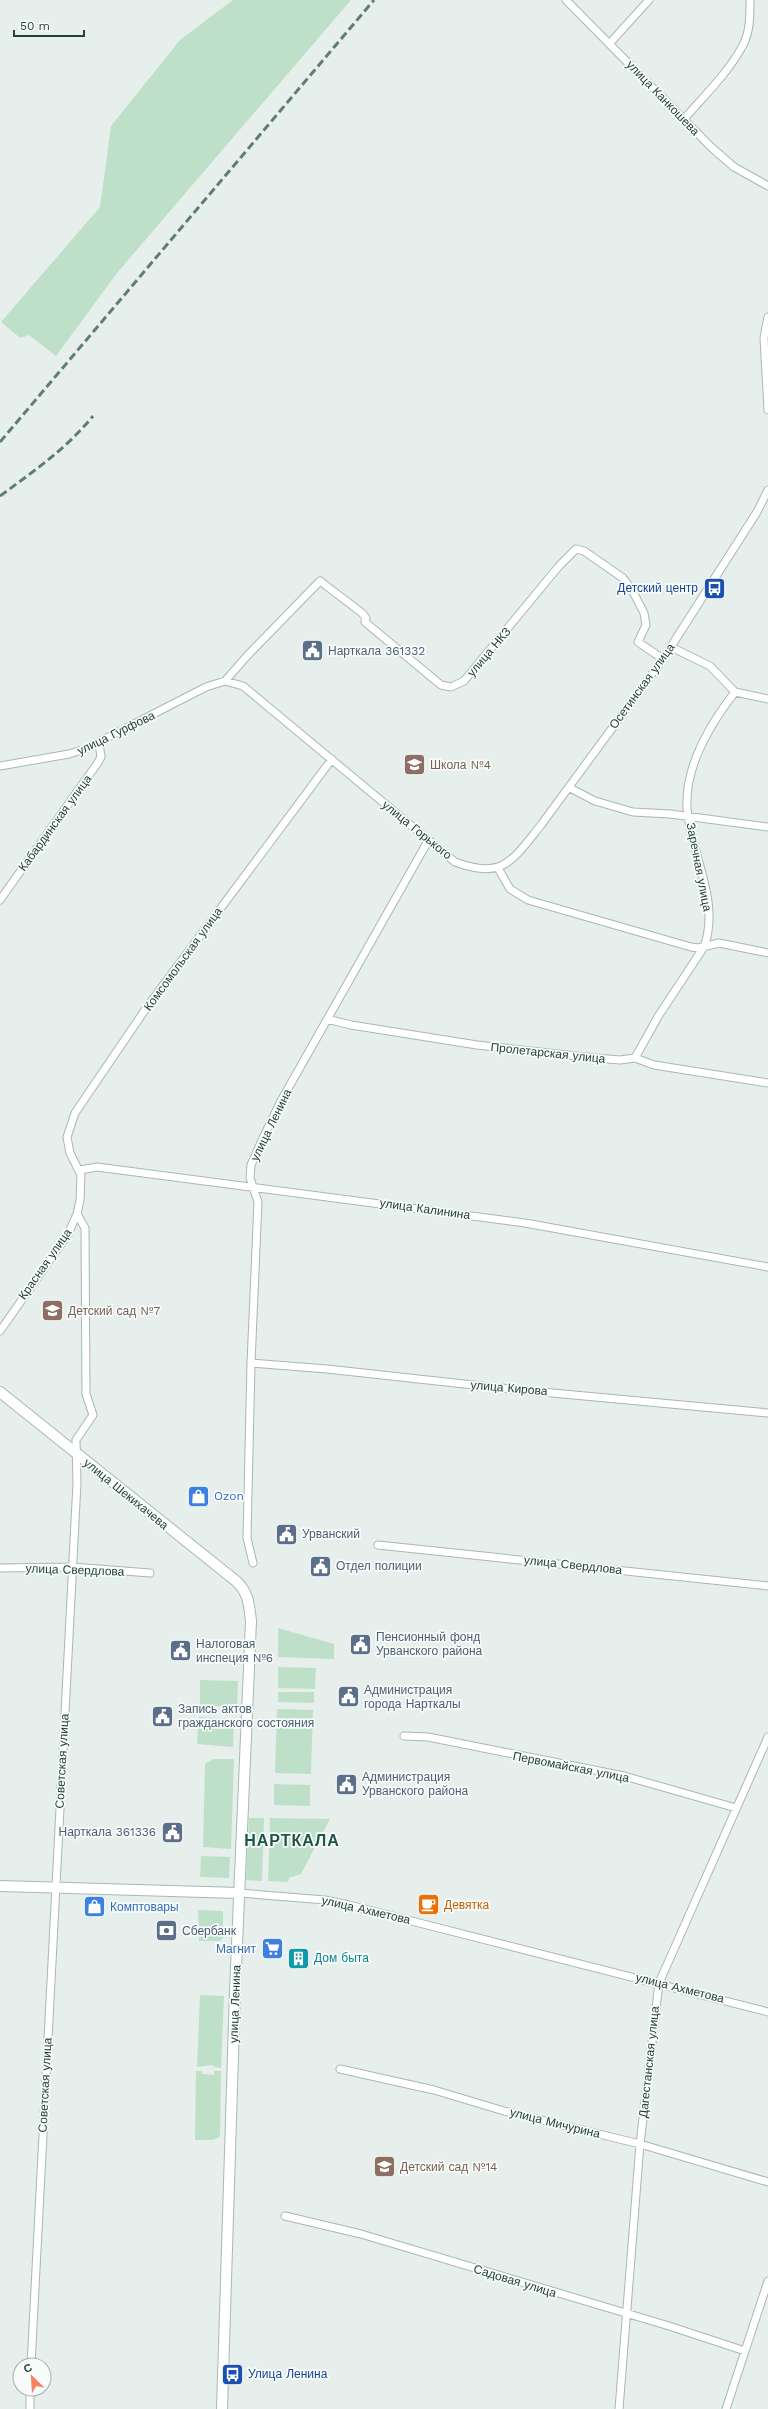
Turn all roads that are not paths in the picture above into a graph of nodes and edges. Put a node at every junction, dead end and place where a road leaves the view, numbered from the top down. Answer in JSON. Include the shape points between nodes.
{"nodes":[{"id":1,"x":566,"y":0,"type":"edge"},
{"id":2,"x":649,"y":0,"type":"edge"},
{"id":3,"x":750,"y":2,"type":"dead end"},
{"id":4,"x":610,"y":43,"type":"junction"},
{"id":5,"x":684,"y":119,"type":"junction"},
{"id":6,"x":768,"y":186,"type":"edge"},
{"id":7,"x":768,"y":317,"type":"edge"},
{"id":8,"x":768,"y":410,"type":"edge"},
{"id":9,"x":768,"y":490,"type":"edge"},
{"id":10,"x":671,"y":648,"type":"junction"},
{"id":11,"x":663,"y":659,"type":"junction"},
{"id":12,"x":225,"y":681,"type":"junction"},
{"id":13,"x":736,"y":692,"type":"junction"},
{"id":14,"x":768,"y":699,"type":"edge"},
{"id":15,"x":99,"y":743,"type":"junction"},
{"id":16,"x":332,"y":759,"type":"junction"},
{"id":17,"x":0,"y":766,"type":"edge"},
{"id":18,"x":570,"y":788,"type":"junction"},
{"id":19,"x":689,"y":816,"type":"junction"},
{"id":20,"x":768,"y":827,"type":"edge"},
{"id":21,"x":428,"y":841,"type":"junction"},
{"id":22,"x":498,"y":868,"type":"junction"},
{"id":23,"x":0,"y":900,"type":"edge"},
{"id":24,"x":704,"y":947,"type":"junction"},
{"id":25,"x":768,"y":953,"type":"edge"},
{"id":26,"x":327,"y":1019,"type":"junction"},
{"id":27,"x":635,"y":1058,"type":"junction"},
{"id":28,"x":768,"y":1083,"type":"edge"},
{"id":29,"x":80,"y":1170,"type":"junction"},
{"id":30,"x":253,"y":1187,"type":"junction"},
{"id":31,"x":77,"y":1214,"type":"junction"},
{"id":32,"x":768,"y":1267,"type":"edge"},
{"id":33,"x":0,"y":1331,"type":"edge"},
{"id":34,"x":251,"y":1363,"type":"junction"},
{"id":35,"x":0,"y":1392,"type":"edge"},
{"id":36,"x":768,"y":1413,"type":"edge"},
{"id":37,"x":77,"y":1454,"type":"junction"},
{"id":38,"x":378,"y":1545,"type":"dead end"},
{"id":39,"x":253,"y":1563,"type":"dead end"},
{"id":40,"x":72,"y":1567,"type":"junction"},
{"id":41,"x":0,"y":1568,"type":"edge"},
{"id":42,"x":150,"y":1573,"type":"dead end"},
{"id":43,"x":768,"y":1586,"type":"edge"},
{"id":44,"x":248,"y":1598,"type":"joint"},
{"id":45,"x":404,"y":1736,"type":"dead end"},
{"id":46,"x":768,"y":1736,"type":"edge"},
{"id":47,"x":736,"y":1808,"type":"junction"},
{"id":48,"x":0,"y":1886,"type":"edge"},
{"id":49,"x":56,"y":1888,"type":"junction"},
{"id":50,"x":240,"y":1893,"type":"junction"},
{"id":51,"x":659,"y":1983,"type":"junction"},
{"id":52,"x":768,"y":2012,"type":"edge"},
{"id":53,"x":340,"y":2069,"type":"dead end"},
{"id":54,"x":640,"y":2144,"type":"junction"},
{"id":55,"x":768,"y":2182,"type":"edge"},
{"id":56,"x":285,"y":2216,"type":"dead end"},
{"id":57,"x":768,"y":2281,"type":"edge"},
{"id":58,"x":626,"y":2313,"type":"junction"},
{"id":59,"x":745,"y":2351,"type":"junction"},
{"id":60,"x":31,"y":2357,"type":"edge"},
{"id":61,"x":30,"y":2397,"type":"edge"},
{"id":62,"x":30,"y":2409,"type":"edge"},
{"id":63,"x":222,"y":2409,"type":"edge"},
{"id":64,"x":619,"y":2409,"type":"edge"},
{"id":65,"x":726,"y":2409,"type":"edge"}],
"edges":[{"from":1,"to":4,"type":"street","name":"улица Канкошева"},
{"from":2,"to":4,"type":"street"},
{"from":3,"to":5,"type":"street","via":[[748,32],[743,45],[716,83]]},
{"from":4,"to":5,"type":"street","name":"улица Канкошева"},
{"from":5,"to":6,"type":"street","name":"улица Канкошева","via":[[734,167]]},
{"from":7,"to":8,"type":"street","via":[[764,338]]},
{"from":9,"to":10,"type":"street","name":"Осетинская улица","via":[[757,512]]},
{"from":10,"to":11,"type":"street","name":"Осетинская улица"},
{"from":10,"to":13,"type":"street","via":[[710,666]]},
{"from":11,"to":12,"type":"street","name":"улица НКЗ","via":[[638,642],[646,625],[644,613],[623,578],[584,551],[576,549],[559,566],[480,664],[458,686],[441,685],[365,622],[366,618],[362,613],[320,580]]},
{"from":11,"to":18,"type":"street","name":"Осетинская улица"},
{"from":12,"to":15,"type":"street","name":"улица Гурфова","via":[[206,687]]},
{"from":12,"to":16,"type":"street","name":"улица Горького","via":[[243,686]]},
{"from":13,"to":14,"type":"street"},
{"from":13,"to":19,"type":"street","name":"Заречная улица","via":[[708,734],[697,760],[687,801]]},
{"from":15,"to":17,"type":"street","name":"улица Гурфова","via":[[69,754]]},
{"from":15,"to":23,"type":"street","name":"Кабардинская улица","via":[[101,756],[97,764]]},
{"from":16,"to":21,"type":"street","name":"улица Горького"},
{"from":16,"to":29,"type":"street","name":"Комсомольская улица","via":[[147,1008],[75,1113],[68,1132],[68,1144]]},
{"from":18,"to":19,"type":"street","via":[[595,801],[633,812]]},
{"from":18,"to":22,"type":"street","name":"Осетинская улица","via":[[520,852]]},
{"from":19,"to":20,"type":"street"},
{"from":19,"to":24,"type":"street","name":"Заречная улица","via":[[708,902],[709,922]]},
{"from":21,"to":22,"type":"street","name":"улица Горького","via":[[455,862],[476,869]]},
{"from":21,"to":26,"type":"street","name":"улица Ленина"},
{"from":22,"to":24,"type":"street","via":[[510,889],[528,900],[640,934],[691,947]]},
{"from":24,"to":25,"type":"street","via":[[719,942]]},
{"from":24,"to":27,"type":"street","name":"Заречная улица","via":[[659,1015]]},
{"from":26,"to":27,"type":"street","name":"Пролетарская улица","via":[[477,1046],[620,1060]]},
{"from":26,"to":30,"type":"street","name":"улица Ленина","via":[[257,1151],[251,1165]]},
{"from":27,"to":28,"type":"street","name":"Пролетарская улица","via":[[654,1065]]},
{"from":29,"to":30,"type":"street","name":"улица Калинина","via":[[97,1166]]},
{"from":29,"to":31,"type":"street","name":"Красная улица","via":[[81,1188]]},
{"from":30,"to":32,"type":"street","name":"улица Калинина","via":[[525,1223]]},
{"from":30,"to":34,"type":"street","name":"улица Ленина","via":[[258,1202]]},
{"from":31,"to":33,"type":"street","name":"Красная улица","via":[[68,1234]]},
{"from":31,"to":37,"type":"street","name":"Советская улица","via":[[85,1228],[86,1394],[93,1415],[76,1440]]},
{"from":34,"to":36,"type":"street","name":"улица Кирова","via":[[327,1368],[520,1390]]},
{"from":34,"to":39,"type":"street","name":"улица Ленина","via":[[247,1538]]},
{"from":35,"to":37,"type":"street","name":"улица Шекихачева"},
{"from":37,"to":40,"type":"street","name":"Советская улица"},
{"from":37,"to":44,"type":"street","name":"улица Шекихачева","via":[[236,1581],[246,1591]]},
{"from":38,"to":43,"type":"street","name":"улица Свердлова"},
{"from":40,"to":41,"type":"street","name":"улица Свердлова"},
{"from":40,"to":42,"type":"street","name":"улица Свердлова"},
{"from":40,"to":49,"type":"street","name":"Советская улица"},
{"from":44,"to":50,"type":"street","name":"улица Ленина","via":[[251,1621]]},
{"from":45,"to":47,"type":"street","name":"Первомайская улица","via":[[428,1737],[624,1776]]},
{"from":46,"to":47,"type":"street","name":"Дагестанская улица"},
{"from":47,"to":51,"type":"street","name":"Дагестанская улица"},
{"from":48,"to":49,"type":"street","name":"улица Ахметова"},
{"from":49,"to":50,"type":"street","name":"улица Ахметова"},
{"from":49,"to":60,"type":"street","name":"Советская улица"},
{"from":50,"to":51,"type":"street","name":"улица Ахметова","via":[[337,1902]]},
{"from":50,"to":63,"type":"street","name":"улица Ленина"},
{"from":51,"to":52,"type":"street","name":"улица Ахметова"},
{"from":51,"to":54,"type":"street","name":"Дагестанская улица"},
{"from":53,"to":54,"type":"street","name":"улица Мичурина","via":[[434,2090],[504,2111]]},
{"from":54,"to":55,"type":"street","name":"улица Мичурина"},
{"from":54,"to":58,"type":"street","name":"Дагестанская улица"},
{"from":56,"to":58,"type":"street","name":"Садовая улица","via":[[354,2232]]},
{"from":57,"to":59,"type":"street"},
{"from":58,"to":59,"type":"street","name":"Садовая улица"},
{"from":58,"to":64,"type":"street","name":"Дагестанская улица"},
{"from":59,"to":65,"type":"street"},
{"from":61,"to":62,"type":"street"}]}
